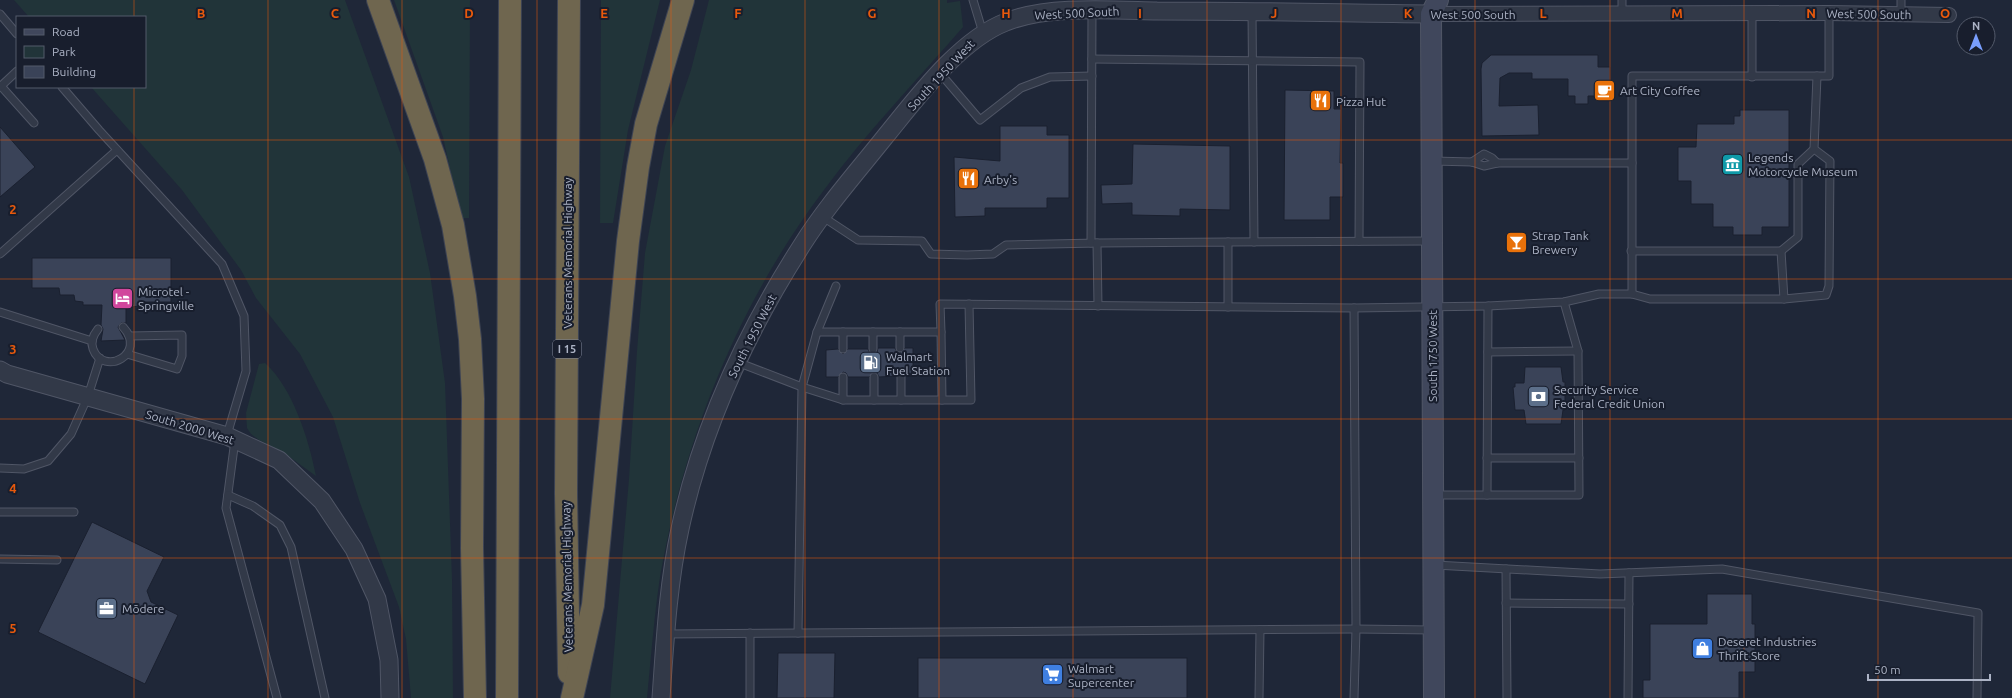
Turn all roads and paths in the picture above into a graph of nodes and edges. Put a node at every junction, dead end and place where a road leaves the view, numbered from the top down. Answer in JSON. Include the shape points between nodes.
{"nodes":[{"id":1,"x":370,"y":0,"type":"edge"},
{"id":2,"x":378,"y":0,"type":"edge"},
{"id":3,"x":510,"y":0,"type":"edge"},
{"id":4,"x":569,"y":0,"type":"edge"},
{"id":5,"x":683,"y":0,"type":"edge"},
{"id":6,"x":973,"y":0,"type":"edge"},
{"id":7,"x":1622,"y":0,"type":"edge"},
{"id":8,"x":1901,"y":0,"type":"edge"},
{"id":9,"x":1431,"y":5,"type":"edge"},
{"id":10,"x":1092,"y":11,"type":"junction"},
{"id":11,"x":1252,"y":12,"type":"junction"},
{"id":12,"x":1752,"y":13,"type":"junction"},
{"id":13,"x":1829,"y":13,"type":"junction"},
{"id":14,"x":0,"y":14,"type":"edge"},
{"id":15,"x":1622,"y":14,"type":"junction"},
{"id":16,"x":1901,"y":14,"type":"junction"},
{"id":17,"x":1949,"y":15,"type":"dead end"},
{"id":18,"x":16,"y":33,"type":"edge"},
{"id":19,"x":980,"y":35,"type":"junction"},
{"id":20,"x":1092,"y":60,"type":"junction"},
{"id":21,"x":1252,"y":60,"type":"junction"},
{"id":22,"x":16,"y":72,"type":"edge"},
{"id":23,"x":940,"y":73,"type":"junction"},
{"id":24,"x":1092,"y":76,"type":"junction"},
{"id":25,"x":1752,"y":76,"type":"junction"},
{"id":26,"x":1817,"y":76,"type":"junction"},
{"id":27,"x":0,"y":86,"type":"edge"},
{"id":28,"x":63,"y":88,"type":"edge"},
{"id":29,"x":416,"y":103,"type":"junction"},
{"id":30,"x":34,"y":123,"type":"dead end"},
{"id":31,"x":1814,"y":149,"type":"junction"},
{"id":32,"x":117,"y":150,"type":"junction"},
{"id":33,"x":1431,"y":161,"type":"junction"},
{"id":34,"x":1472,"y":162,"type":"junction"},
{"id":35,"x":1497,"y":163,"type":"junction"},
{"id":36,"x":1632,"y":163,"type":"junction"},
{"id":37,"x":823,"y":217,"type":"junction"},
{"id":38,"x":1359,"y":241,"type":"junction"},
{"id":39,"x":1432,"y":241,"type":"junction"},
{"id":40,"x":1228,"y":242,"type":"junction"},
{"id":41,"x":1254,"y":242,"type":"junction"},
{"id":42,"x":1094,"y":243,"type":"junction"},
{"id":43,"x":1631,"y":251,"type":"junction"},
{"id":44,"x":1781,"y":251,"type":"junction"},
{"id":45,"x":0,"y":254,"type":"edge"},
{"id":46,"x":836,"y":286,"type":"dead end"},
{"id":47,"x":1632,"y":294,"type":"junction"},
{"id":48,"x":1784,"y":299,"type":"junction"},
{"id":49,"x":1564,"y":302,"type":"junction"},
{"id":50,"x":969,"y":304,"type":"junction"},
{"id":51,"x":1098,"y":306,"type":"junction"},
{"id":52,"x":1432,"y":306,"type":"junction"},
{"id":53,"x":1488,"y":306,"type":"junction"},
{"id":54,"x":1228,"y":307,"type":"junction"},
{"id":55,"x":1354,"y":308,"type":"junction"},
{"id":56,"x":0,"y":312,"type":"edge"},
{"id":57,"x":123,"y":327,"type":"dead end"},
{"id":58,"x":98,"y":328,"type":"dead end"},
{"id":59,"x":817,"y":332,"type":"junction"},
{"id":60,"x":843,"y":332,"type":"junction"},
{"id":61,"x":873,"y":332,"type":"junction"},
{"id":62,"x":900,"y":332,"type":"junction"},
{"id":63,"x":941,"y":332,"type":"junction"},
{"id":64,"x":129,"y":336,"type":"junction"},
{"id":65,"x":92,"y":341,"type":"junction"},
{"id":66,"x":900,"y":348,"type":"dead end"},
{"id":67,"x":843,"y":349,"type":"dead end"},
{"id":68,"x":873,"y":349,"type":"dead end"},
{"id":69,"x":1578,"y":351,"type":"junction"},
{"id":70,"x":1488,"y":352,"type":"junction"},
{"id":71,"x":127,"y":354,"type":"junction"},
{"id":72,"x":100,"y":358,"type":"junction"},
{"id":73,"x":737,"y":362,"type":"junction"},
{"id":74,"x":0,"y":370,"type":"edge"},
{"id":75,"x":901,"y":376,"type":"dead end"},
{"id":76,"x":843,"y":377,"type":"dead end"},
{"id":77,"x":874,"y":377,"type":"dead end"},
{"id":78,"x":802,"y":386,"type":"junction"},
{"id":79,"x":88,"y":396,"type":"junction"},
{"id":80,"x":843,"y":400,"type":"junction"},
{"id":81,"x":874,"y":400,"type":"junction"},
{"id":82,"x":901,"y":400,"type":"junction"},
{"id":83,"x":942,"y":400,"type":"junction"},
{"id":84,"x":231,"y":438,"type":"junction"},
{"id":85,"x":1488,"y":458,"type":"junction"},
{"id":86,"x":1579,"y":458,"type":"junction"},
{"id":87,"x":0,"y":468,"type":"edge"},
{"id":88,"x":228,"y":495,"type":"junction"},
{"id":89,"x":1433,"y":495,"type":"junction"},
{"id":90,"x":1487,"y":495,"type":"junction"},
{"id":91,"x":0,"y":512,"type":"edge"},
{"id":92,"x":74,"y":512,"type":"dead end"},
{"id":93,"x":0,"y":559,"type":"edge"},
{"id":94,"x":57,"y":560,"type":"dead end"},
{"id":95,"x":1433,"y":565,"type":"junction"},
{"id":96,"x":1506,"y":569,"type":"junction"},
{"id":97,"x":1629,"y":573,"type":"junction"},
{"id":98,"x":1506,"y":603,"type":"junction"},
{"id":99,"x":1629,"y":604,"type":"junction"},
{"id":100,"x":1356,"y":629,"type":"junction"},
{"id":101,"x":1260,"y":630,"type":"junction"},
{"id":102,"x":1433,"y":630,"type":"junction"},
{"id":103,"x":750,"y":633,"type":"junction"},
{"id":104,"x":798,"y":633,"type":"junction"},
{"id":105,"x":666,"y":634,"type":"junction"},
{"id":106,"x":277,"y":698,"type":"edge"},
{"id":107,"x":325,"y":698,"type":"edge"},
{"id":108,"x":390,"y":698,"type":"edge"},
{"id":109,"x":474,"y":698,"type":"edge"},
{"id":110,"x":507,"y":698,"type":"edge"},
{"id":111,"x":570,"y":698,"type":"edge"},
{"id":112,"x":660,"y":698,"type":"edge"},
{"id":113,"x":750,"y":698,"type":"edge"},
{"id":114,"x":1259,"y":698,"type":"edge"},
{"id":115,"x":1354,"y":698,"type":"edge"},
{"id":116,"x":1434,"y":698,"type":"edge"},
{"id":117,"x":1507,"y":698,"type":"edge"},
{"id":118,"x":1628,"y":698,"type":"edge"},
{"id":119,"x":1977,"y":698,"type":"edge"}],
"edges":[{"from":1,"to":29,"type":"highway","via":[[388,47]]},
{"from":2,"to":29,"type":"highway"},
{"from":3,"to":110,"type":"highway"},
{"from":4,"to":111,"type":"highway","name":"Veterans Memorial Highway","number":"I 15","via":[[566,494]]},
{"from":5,"to":111,"type":"highway","via":[[646,124],[638,167],[628,241],[593,605]]},
{"from":6,"to":19,"type":"lane"},
{"from":7,"to":15,"type":"lane"},
{"from":8,"to":16,"type":"lane"},
{"from":9,"to":11,"type":"street","name":"West 500 South"},
{"from":9,"to":15,"type":"street","name":"West 500 South"},
{"from":9,"to":33,"type":"main road","name":"South 1750 West"},
{"from":10,"to":11,"type":"street","name":"West 500 South","via":[[1173,8]]},
{"from":10,"to":19,"type":"street","name":"West 500 South","via":[[1039,12],[1006,22]]},
{"from":10,"to":20,"type":"lane"},
{"from":11,"to":21,"type":"lane"},
{"from":12,"to":13,"type":"street","name":"West 500 South"},
{"from":12,"to":15,"type":"street","name":"West 500 South"},
{"from":12,"to":25,"type":"lane"},
{"from":13,"to":16,"type":"street","name":"West 500 South"},
{"from":13,"to":26,"type":"lane","via":[[1829,76]]},
{"from":14,"to":18,"type":"lane"},
{"from":16,"to":17,"type":"street","name":"West 500 South"},
{"from":19,"to":23,"type":"street","name":"South 1950 West"},
{"from":20,"to":21,"type":"lane"},
{"from":20,"to":24,"type":"lane"},
{"from":21,"to":38,"type":"lane","via":[[1360,62]]},
{"from":21,"to":41,"type":"lane"},
{"from":22,"to":27,"type":"lane"},
{"from":23,"to":24,"type":"lane","via":[[980,120],[1021,88],[1050,77]]},
{"from":23,"to":37,"type":"street","name":"South 1950 West","via":[[900,119]]},
{"from":24,"to":42,"type":"lane"},
{"from":25,"to":26,"type":"lane"},
{"from":25,"to":36,"type":"lane","via":[[1632,76]]},
{"from":26,"to":31,"type":"lane"},
{"from":27,"to":30,"type":"lane"},
{"from":28,"to":32,"type":"lane"},
{"from":29,"to":109,"type":"highway","via":[[435,159],[452,225],[470,339],[473,399]]},
{"from":31,"to":44,"type":"lane","via":[[1798,164],[1798,237]]},
{"from":31,"to":48,"type":"lane","via":[[1830,161],[1829,286],[1826,295]]},
{"from":32,"to":45,"type":"lane"},
{"from":32,"to":84,"type":"lane","via":[[222,264],[244,316],[246,370]]},
{"from":33,"to":34,"type":"lane"},
{"from":33,"to":39,"type":"main road","name":"South 1750 West"},
{"from":34,"to":35,"type":"lane","via":[[1484,166]]},
{"from":34,"to":35,"type":"lane","via":[[1484,154]]},
{"from":35,"to":36,"type":"lane"},
{"from":36,"to":43,"type":"lane"},
{"from":37,"to":42,"type":"lane","via":[[858,240],[922,241],[931,254],[993,254],[1006,244]]},
{"from":37,"to":73,"type":"street","name":"South 1950 West","via":[[804,242],[769,299]]},
{"from":38,"to":39,"type":"lane"},
{"from":38,"to":41,"type":"lane"},
{"from":39,"to":52,"type":"main road","name":"South 1750 West"},
{"from":40,"to":41,"type":"lane"},
{"from":40,"to":42,"type":"lane"},
{"from":40,"to":54,"type":"lane"},
{"from":42,"to":51,"type":"lane"},
{"from":43,"to":44,"type":"lane"},
{"from":43,"to":47,"type":"lane"},
{"from":44,"to":48,"type":"lane"},
{"from":46,"to":59,"type":"lane"},
{"from":47,"to":48,"type":"lane","via":[[1650,299]]},
{"from":47,"to":49,"type":"lane","via":[[1599,294]]},
{"from":49,"to":53,"type":"lane"},
{"from":49,"to":69,"type":"lane"},
{"from":50,"to":51,"type":"lane"},
{"from":50,"to":63,"type":"lane","via":[[940,304]]},
{"from":50,"to":83,"type":"lane","via":[[971,400]]},
{"from":51,"to":54,"type":"lane"},
{"from":52,"to":53,"type":"lane"},
{"from":52,"to":55,"type":"lane"},
{"from":52,"to":89,"type":"main road","name":"South 1750 West"},
{"from":53,"to":70,"type":"lane"},
{"from":54,"to":55,"type":"lane"},
{"from":55,"to":100,"type":"lane"},
{"from":56,"to":65,"type":"lane"},
{"from":57,"to":64,"type":"lane"},
{"from":58,"to":65,"type":"lane"},
{"from":59,"to":60,"type":"lane"},
{"from":59,"to":78,"type":"lane"},
{"from":60,"to":61,"type":"lane"},
{"from":60,"to":67,"type":"lane"},
{"from":61,"to":62,"type":"lane"},
{"from":61,"to":68,"type":"lane"},
{"from":62,"to":63,"type":"lane"},
{"from":62,"to":66,"type":"lane"},
{"from":63,"to":83,"type":"lane"},
{"from":64,"to":71,"type":"lane","via":[[131,342]]},
{"from":64,"to":71,"type":"lane","via":[[182,335],[182,356],[177,369]]},
{"from":65,"to":72,"type":"lane","via":[[94,351]]},
{"from":69,"to":70,"type":"lane"},
{"from":69,"to":86,"type":"lane"},
{"from":70,"to":85,"type":"lane"},
{"from":71,"to":72,"type":"lane","via":[[111,362]]},
{"from":72,"to":79,"type":"lane"},
{"from":73,"to":78,"type":"lane"},
{"from":73,"to":105,"type":"street","name":"South 1950 West","via":[[715,413],[680,528]]},
{"from":74,"to":79,"type":"street","name":"South 2000 West"},
{"from":75,"to":82,"type":"lane"},
{"from":76,"to":80,"type":"lane"},
{"from":77,"to":81,"type":"lane"},
{"from":78,"to":80,"type":"lane"},
{"from":78,"to":104,"type":"lane"},
{"from":79,"to":84,"type":"street","name":"South 2000 West"},
{"from":79,"to":87,"type":"lane","via":[[71,434],[48,461],[24,469]]},
{"from":80,"to":81,"type":"lane"},
{"from":81,"to":82,"type":"lane"},
{"from":82,"to":83,"type":"lane"},
{"from":84,"to":88,"type":"lane"},
{"from":84,"to":108,"type":"street","name":"South 2000 West","via":[[279,460],[322,501],[354,549],[377,599],[389,660]]},
{"from":85,"to":86,"type":"lane"},
{"from":85,"to":90,"type":"lane"},
{"from":86,"to":90,"type":"lane","via":[[1579,495]]},
{"from":88,"to":106,"type":"lane","via":[[226,508],[229,524]]},
{"from":88,"to":107,"type":"lane","via":[[253,506],[280,525],[291,547]]},
{"from":89,"to":90,"type":"lane"},
{"from":89,"to":95,"type":"main road","name":"South 1750 West"},
{"from":91,"to":92,"type":"lane"},
{"from":93,"to":94,"type":"lane"},
{"from":95,"to":96,"type":"lane"},
{"from":95,"to":102,"type":"main road","name":"South 1750 West"},
{"from":96,"to":97,"type":"lane"},
{"from":96,"to":98,"type":"lane"},
{"from":97,"to":99,"type":"lane"},
{"from":97,"to":119,"type":"lane","via":[[1722,569],[1978,612]]},
{"from":98,"to":99,"type":"lane"},
{"from":98,"to":117,"type":"lane"},
{"from":99,"to":118,"type":"lane"},
{"from":100,"to":101,"type":"lane"},
{"from":100,"to":102,"type":"lane"},
{"from":100,"to":115,"type":"lane"},
{"from":101,"to":104,"type":"lane"},
{"from":101,"to":114,"type":"lane"},
{"from":102,"to":116,"type":"main road","name":"South 1750 West"},
{"from":103,"to":104,"type":"lane"},
{"from":103,"to":105,"type":"lane"},
{"from":103,"to":113,"type":"lane"},
{"from":105,"to":112,"type":"street","name":"South 1950 West"}]}
